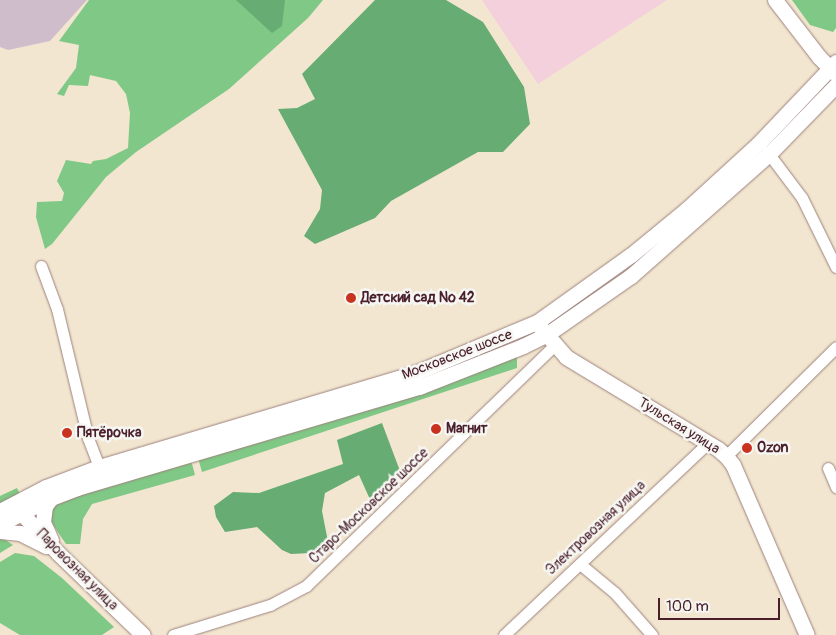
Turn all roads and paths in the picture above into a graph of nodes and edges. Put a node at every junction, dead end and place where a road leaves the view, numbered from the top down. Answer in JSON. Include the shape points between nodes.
{"nodes":[{"id":1,"x":775,"y":0,"type":"edge"},
{"id":2,"x":834,"y":68,"type":"edge"},
{"id":3,"x":836,"y":85,"type":"edge"},
{"id":4,"x":769,"y":154,"type":"junction"},
{"id":5,"x":41,"y":266,"type":"dead end"},
{"id":6,"x":836,"y":267,"type":"edge"},
{"id":7,"x":537,"y":322,"type":"junction"},
{"id":8,"x":550,"y":341,"type":"junction"},
{"id":9,"x":836,"y":349,"type":"edge"},
{"id":10,"x":708,"y":443,"type":"junction"},
{"id":11,"x":726,"y":456,"type":"junction"},
{"id":12,"x":99,"y":467,"type":"junction"},
{"id":13,"x":828,"y":468,"type":"dead end"},
{"id":14,"x":836,"y":487,"type":"edge"},
{"id":15,"x":51,"y":498,"type":"junction"},
{"id":16,"x":11,"y":509,"type":"edge"},
{"id":17,"x":0,"y":524,"type":"edge"},
{"id":18,"x":0,"y":531,"type":"edge"},
{"id":19,"x":58,"y":553,"type":"junction"},
{"id":20,"x":580,"y":564,"type":"junction"},
{"id":21,"x":143,"y":635,"type":"edge"},
{"id":22,"x":173,"y":635,"type":"edge"},
{"id":23,"x":504,"y":635,"type":"edge"},
{"id":24,"x":652,"y":635,"type":"edge"},
{"id":25,"x":807,"y":635,"type":"edge"}],
"edges":[{"from":1,"to":2,"type":"main road"},
{"from":2,"to":7,"type":"main road","name":"Московское шоссе","via":[[687,209],[631,255]]},
{"from":3,"to":4,"type":"main road","name":"Московское шоссе"},
{"from":4,"to":6,"type":"street","via":[[802,198]]},
{"from":4,"to":8,"type":"main road","name":"Московское шоссе","via":[[631,276]]},
{"from":5,"to":12,"type":"street","via":[[56,309],[88,438]]},
{"from":7,"to":8,"type":"main road","name":"Тульская улица"},
{"from":7,"to":12,"type":"main road","name":"Московское шоссе","via":[[415,373]]},
{"from":8,"to":10,"type":"main road","name":"Тульская улица","via":[[573,362]]},
{"from":8,"to":15,"type":"main road","name":"Московское шоссе","via":[[524,346],[419,387]]},
{"from":8,"to":22,"type":"street","name":"Старо-Московское шоссе","via":[[306,586],[270,605]]},
{"from":9,"to":11,"type":"street"},
{"from":10,"to":11,"type":"main road","name":"Тульская улица"},
{"from":10,"to":20,"type":"street","name":"Электровозная улица"},
{"from":11,"to":25,"type":"main road","name":"Тульская улица","via":[[733,465]]},
{"from":12,"to":16,"type":"main road","name":"Московское шоссе","via":[[46,488]]},
{"from":13,"to":14,"type":"street"},
{"from":15,"to":16,"type":"main road","name":"Московское шоссе"},
{"from":15,"to":19,"type":"main road","via":[[45,506],[43,522]]},
{"from":16,"to":17,"type":"main road","name":"Московское шоссе"},
{"from":16,"to":19,"type":"main road","name":"Паровозная улица"},
{"from":18,"to":19,"type":"main road","via":[[20,532]]},
{"from":19,"to":21,"type":"main road","name":"Паровозная улица"},
{"from":20,"to":23,"type":"street","name":"Электровозная улица"},
{"from":20,"to":24,"type":"street","via":[[615,593]]}]}
